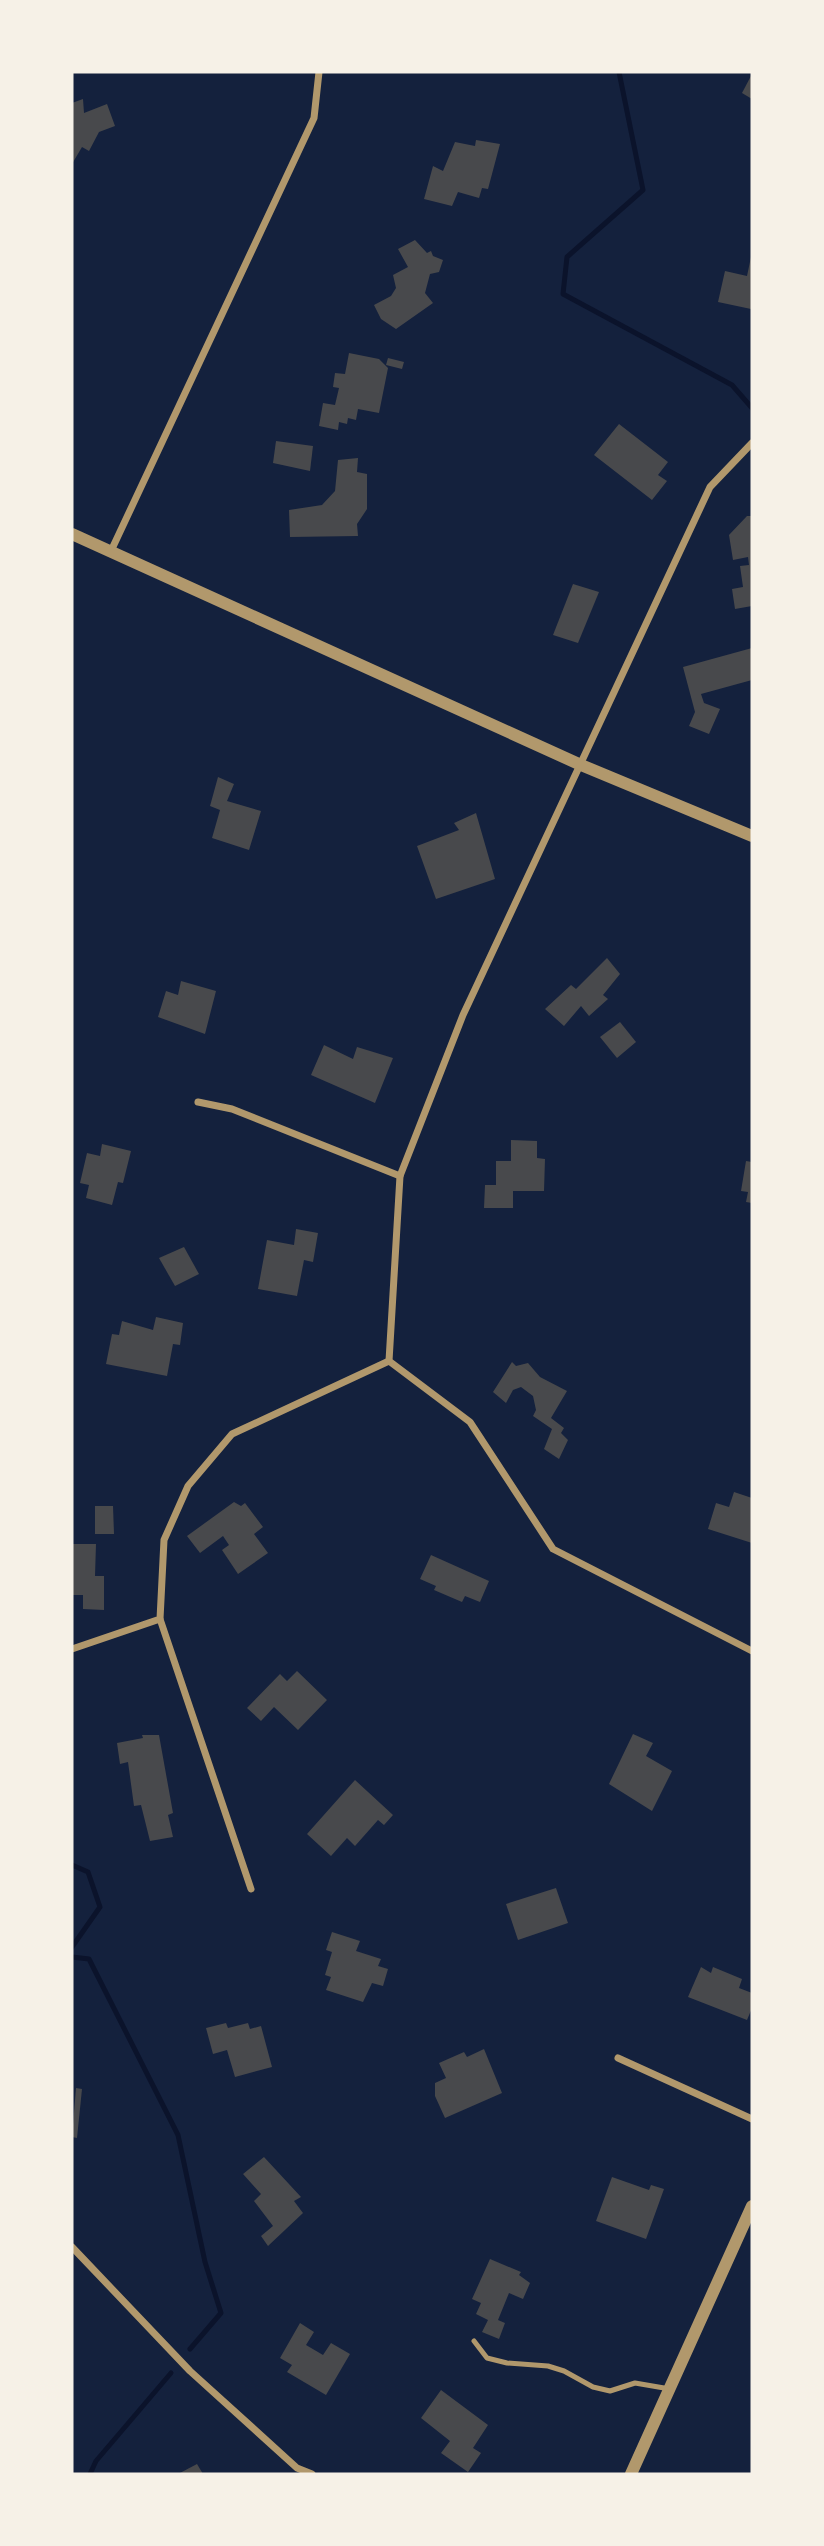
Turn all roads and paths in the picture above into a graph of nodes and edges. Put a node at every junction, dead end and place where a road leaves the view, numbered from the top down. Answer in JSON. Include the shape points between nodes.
{"nodes":[{"id":1,"x":319,"y":72,"type":"edge"},
{"id":2,"x":752,"y":443,"type":"edge"},
{"id":3,"x":72,"y":534,"type":"edge"},
{"id":4,"x":111,"y":551,"type":"junction"},
{"id":5,"x":581,"y":765,"type":"junction"},
{"id":6,"x":752,"y":836,"type":"edge"},
{"id":7,"x":198,"y":1102,"type":"dead end"},
{"id":8,"x":400,"y":1176,"type":"junction"},
{"id":9,"x":389,"y":1361,"type":"junction"},
{"id":10,"x":160,"y":1619,"type":"junction"},
{"id":11,"x":72,"y":1649,"type":"edge"},
{"id":12,"x":752,"y":1651,"type":"edge"},
{"id":13,"x":251,"y":1889,"type":"dead end"},
{"id":14,"x":618,"y":2058,"type":"dead end"},
{"id":15,"x":752,"y":2119,"type":"edge"},
{"id":16,"x":752,"y":2206,"type":"edge"},
{"id":17,"x":72,"y":2247,"type":"edge"},
{"id":18,"x":474,"y":2341,"type":"dead end"},
{"id":19,"x":670,"y":2389,"type":"junction"},
{"id":20,"x":295,"y":2471,"type":"edge"},
{"id":21,"x":312,"y":2474,"type":"edge"},
{"id":22,"x":631,"y":2474,"type":"edge"}],
"edges":[{"from":1,"to":4,"type":"street","via":[[314,118]]},
{"from":2,"to":5,"type":"street","via":[[709,487]]},
{"from":3,"to":4,"type":"street"},
{"from":4,"to":5,"type":"street"},
{"from":5,"to":6,"type":"street"},
{"from":5,"to":8,"type":"street","via":[[463,1015]]},
{"from":7,"to":8,"type":"street","via":[[232,1109]]},
{"from":8,"to":9,"type":"street"},
{"from":9,"to":10,"type":"street","via":[[232,1434],[188,1486],[164,1540]]},
{"from":9,"to":12,"type":"street","via":[[470,1422],[553,1549]]},
{"from":10,"to":11,"type":"street"},
{"from":10,"to":13,"type":"street"},
{"from":14,"to":15,"type":"street"},
{"from":16,"to":19,"type":"street"},
{"from":17,"to":20,"type":"street","via":[[190,2371]]},
{"from":18,"to":19,"type":"lane","via":[[487,2358],[548,2366],[593,2387],[610,2391],[635,2383]]},
{"from":19,"to":22,"type":"street"},
{"from":20,"to":21,"type":"street"}]}
